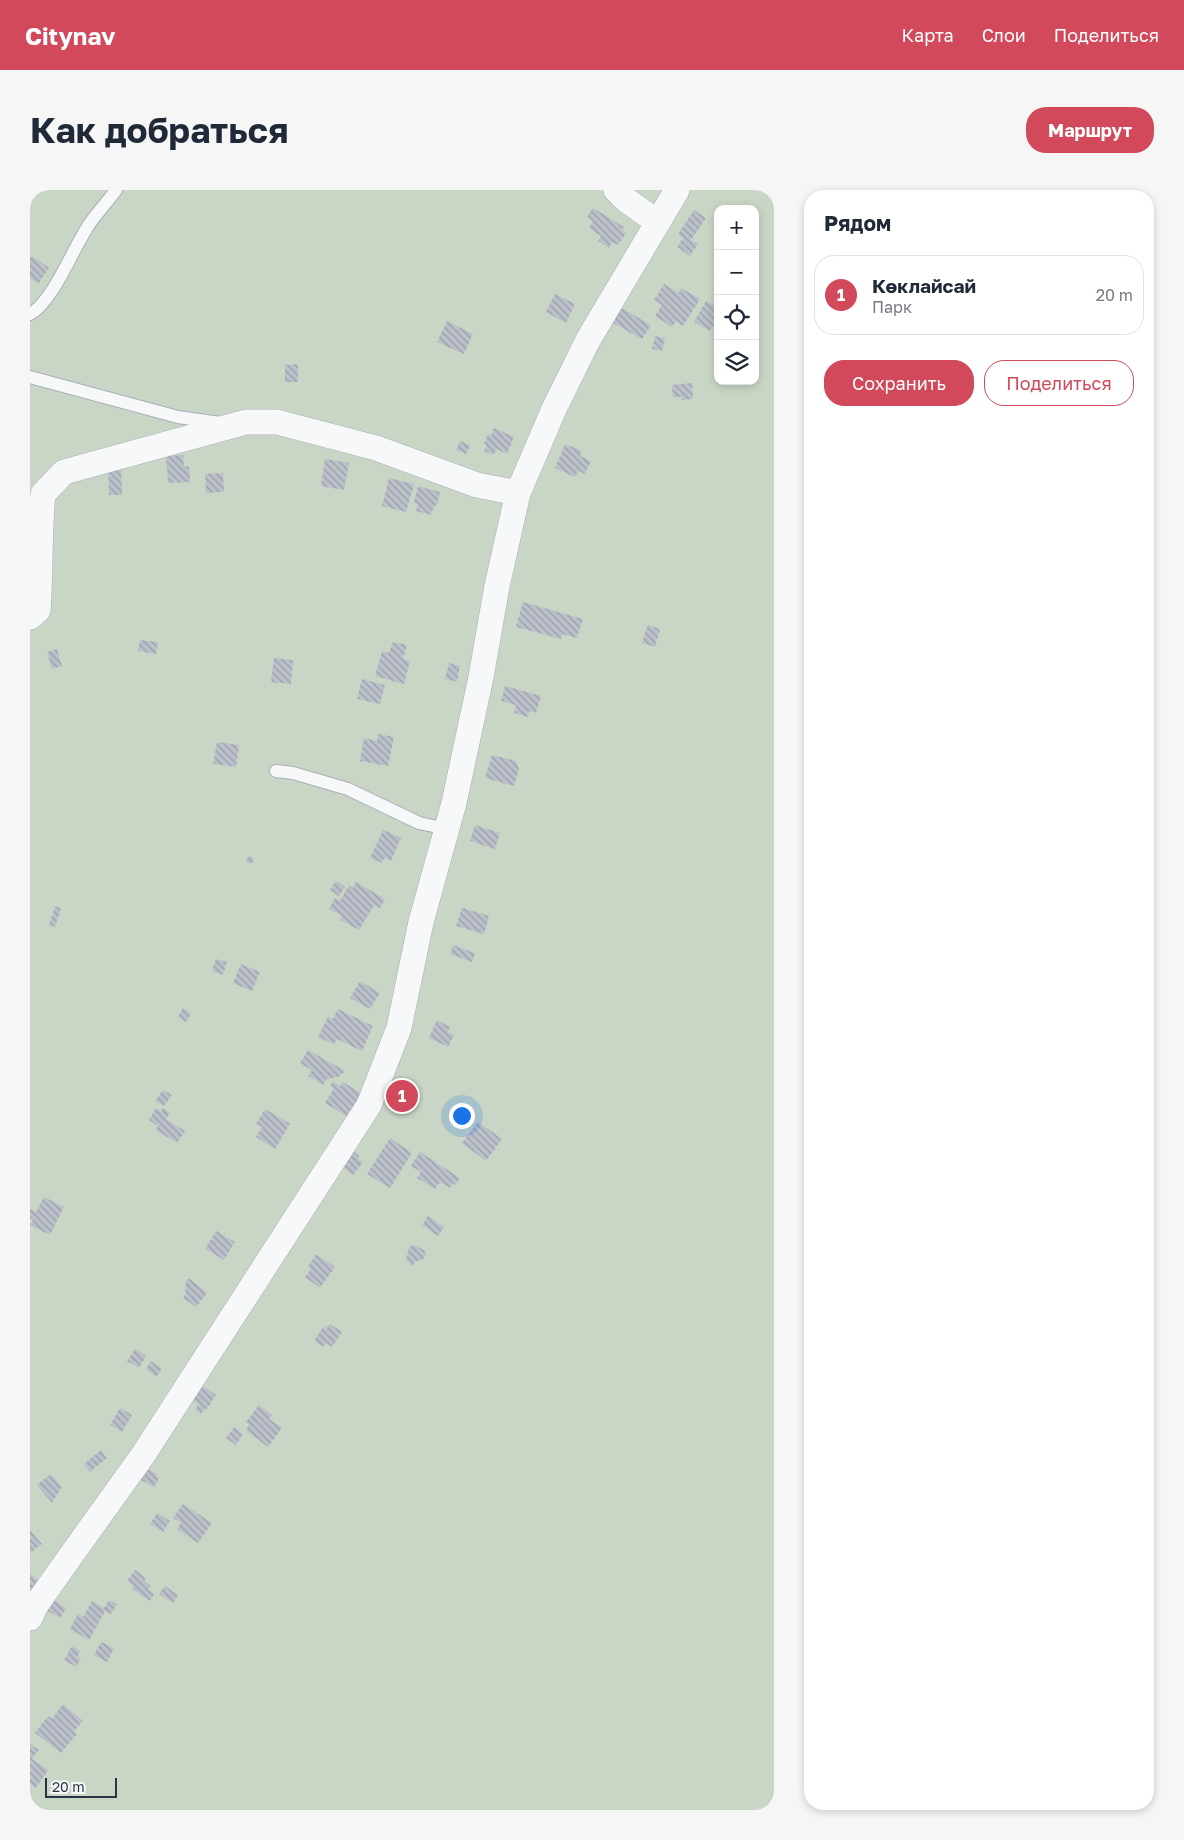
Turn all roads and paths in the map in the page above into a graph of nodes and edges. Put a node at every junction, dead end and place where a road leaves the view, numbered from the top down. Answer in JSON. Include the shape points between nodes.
{"nodes":[{"id":1,"x":116,"y":190,"type":"edge"},
{"id":2,"x":616,"y":190,"type":"edge"},
{"id":3,"x":677,"y":190,"type":"edge"},
{"id":4,"x":657,"y":222,"type":"junction"},
{"id":5,"x":30,"y":314,"type":"edge"},
{"id":6,"x":30,"y":377,"type":"edge"},
{"id":7,"x":235,"y":425,"type":"junction"},
{"id":8,"x":518,"y":493,"type":"junction"},
{"id":9,"x":30,"y":617,"type":"edge"},
{"id":10,"x":276,"y":772,"type":"dead end"},
{"id":11,"x":447,"y":829,"type":"junction"},
{"id":12,"x":30,"y":1618,"type":"edge"}],
"edges":[{"from":1,"to":5,"type":"lane","via":[[89,224],[47,297]]},
{"from":2,"to":4,"type":"street"},
{"from":3,"to":4,"type":"street"},
{"from":4,"to":8,"type":"street","via":[[588,340]]},
{"from":6,"to":7,"type":"lane","via":[[178,417]]},
{"from":7,"to":8,"type":"street","via":[[277,422],[376,448],[477,485]]},
{"from":7,"to":9,"type":"street","via":[[64,472],[43,494],[38,610]]},
{"from":8,"to":11,"type":"street"},
{"from":10,"to":11,"type":"lane","via":[[348,789],[419,822]]},
{"from":11,"to":12,"type":"street","via":[[421,922],[399,1028],[368,1104],[148,1448]]}]}
